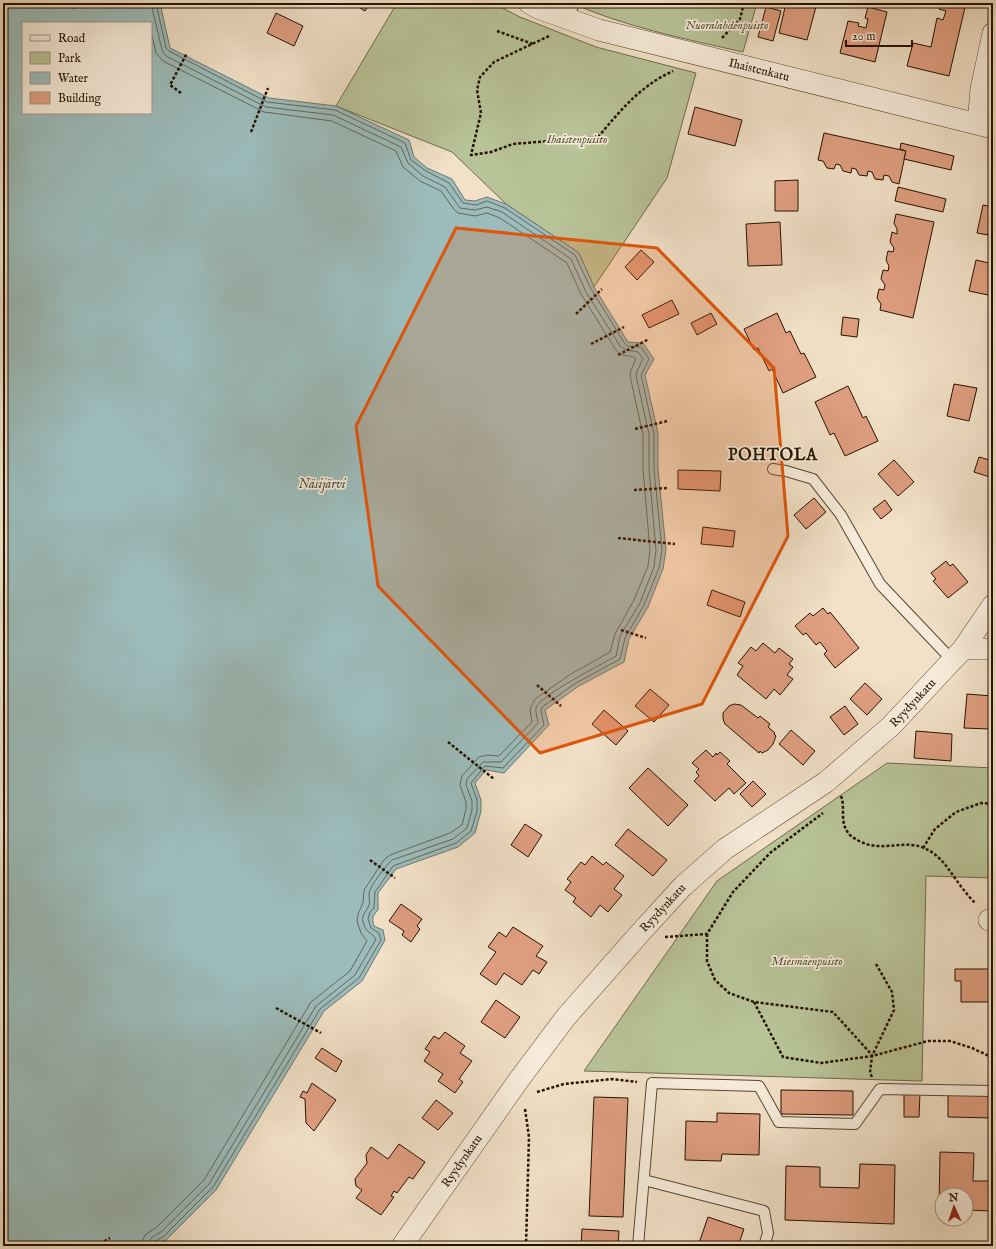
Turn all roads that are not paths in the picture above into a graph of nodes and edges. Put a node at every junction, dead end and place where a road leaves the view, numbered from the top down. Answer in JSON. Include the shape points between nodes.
{"nodes":[{"id":1,"x":529,"y":3,"type":"edge"},
{"id":2,"x":571,"y":11,"type":"edge"},
{"id":3,"x":993,"y":33,"type":"edge"},
{"id":4,"x":985,"y":126,"type":"edge"},
{"id":5,"x":773,"y":469,"type":"dead end"},
{"id":6,"x":993,"y":605,"type":"edge"},
{"id":7,"x":993,"y":649,"type":"edge"},
{"id":8,"x":958,"y":654,"type":"junction"},
{"id":9,"x":993,"y":1091,"type":"edge"},
{"id":10,"x":644,"y":1180,"type":"junction"},
{"id":11,"x":402,"y":1246,"type":"edge"},
{"id":12,"x":638,"y":1246,"type":"edge"},
{"id":13,"x":764,"y":1246,"type":"edge"}],
"edges":[{"from":1,"to":2,"type":"street","name":"Ihaistenkatu"},
{"from":2,"to":4,"type":"street","name":"Ihaistenkatu","via":[[599,30]]},
{"from":3,"to":4,"type":"street","via":[[981,89]]},
{"from":5,"to":8,"type":"lane","via":[[813,479],[841,515],[880,584]]},
{"from":6,"to":8,"type":"street","name":"Ryydynkatu"},
{"from":7,"to":8,"type":"street"},
{"from":8,"to":11,"type":"street","name":"Ryydynkatu","via":[[891,726],[826,782],[725,849],[683,886],[566,1017]]},
{"from":9,"to":10,"type":"lane","via":[[880,1089],[855,1124],[779,1122],[759,1086],[652,1083]]},
{"from":10,"to":12,"type":"lane"},
{"from":10,"to":13,"type":"lane","via":[[764,1211],[768,1233]]}]}
